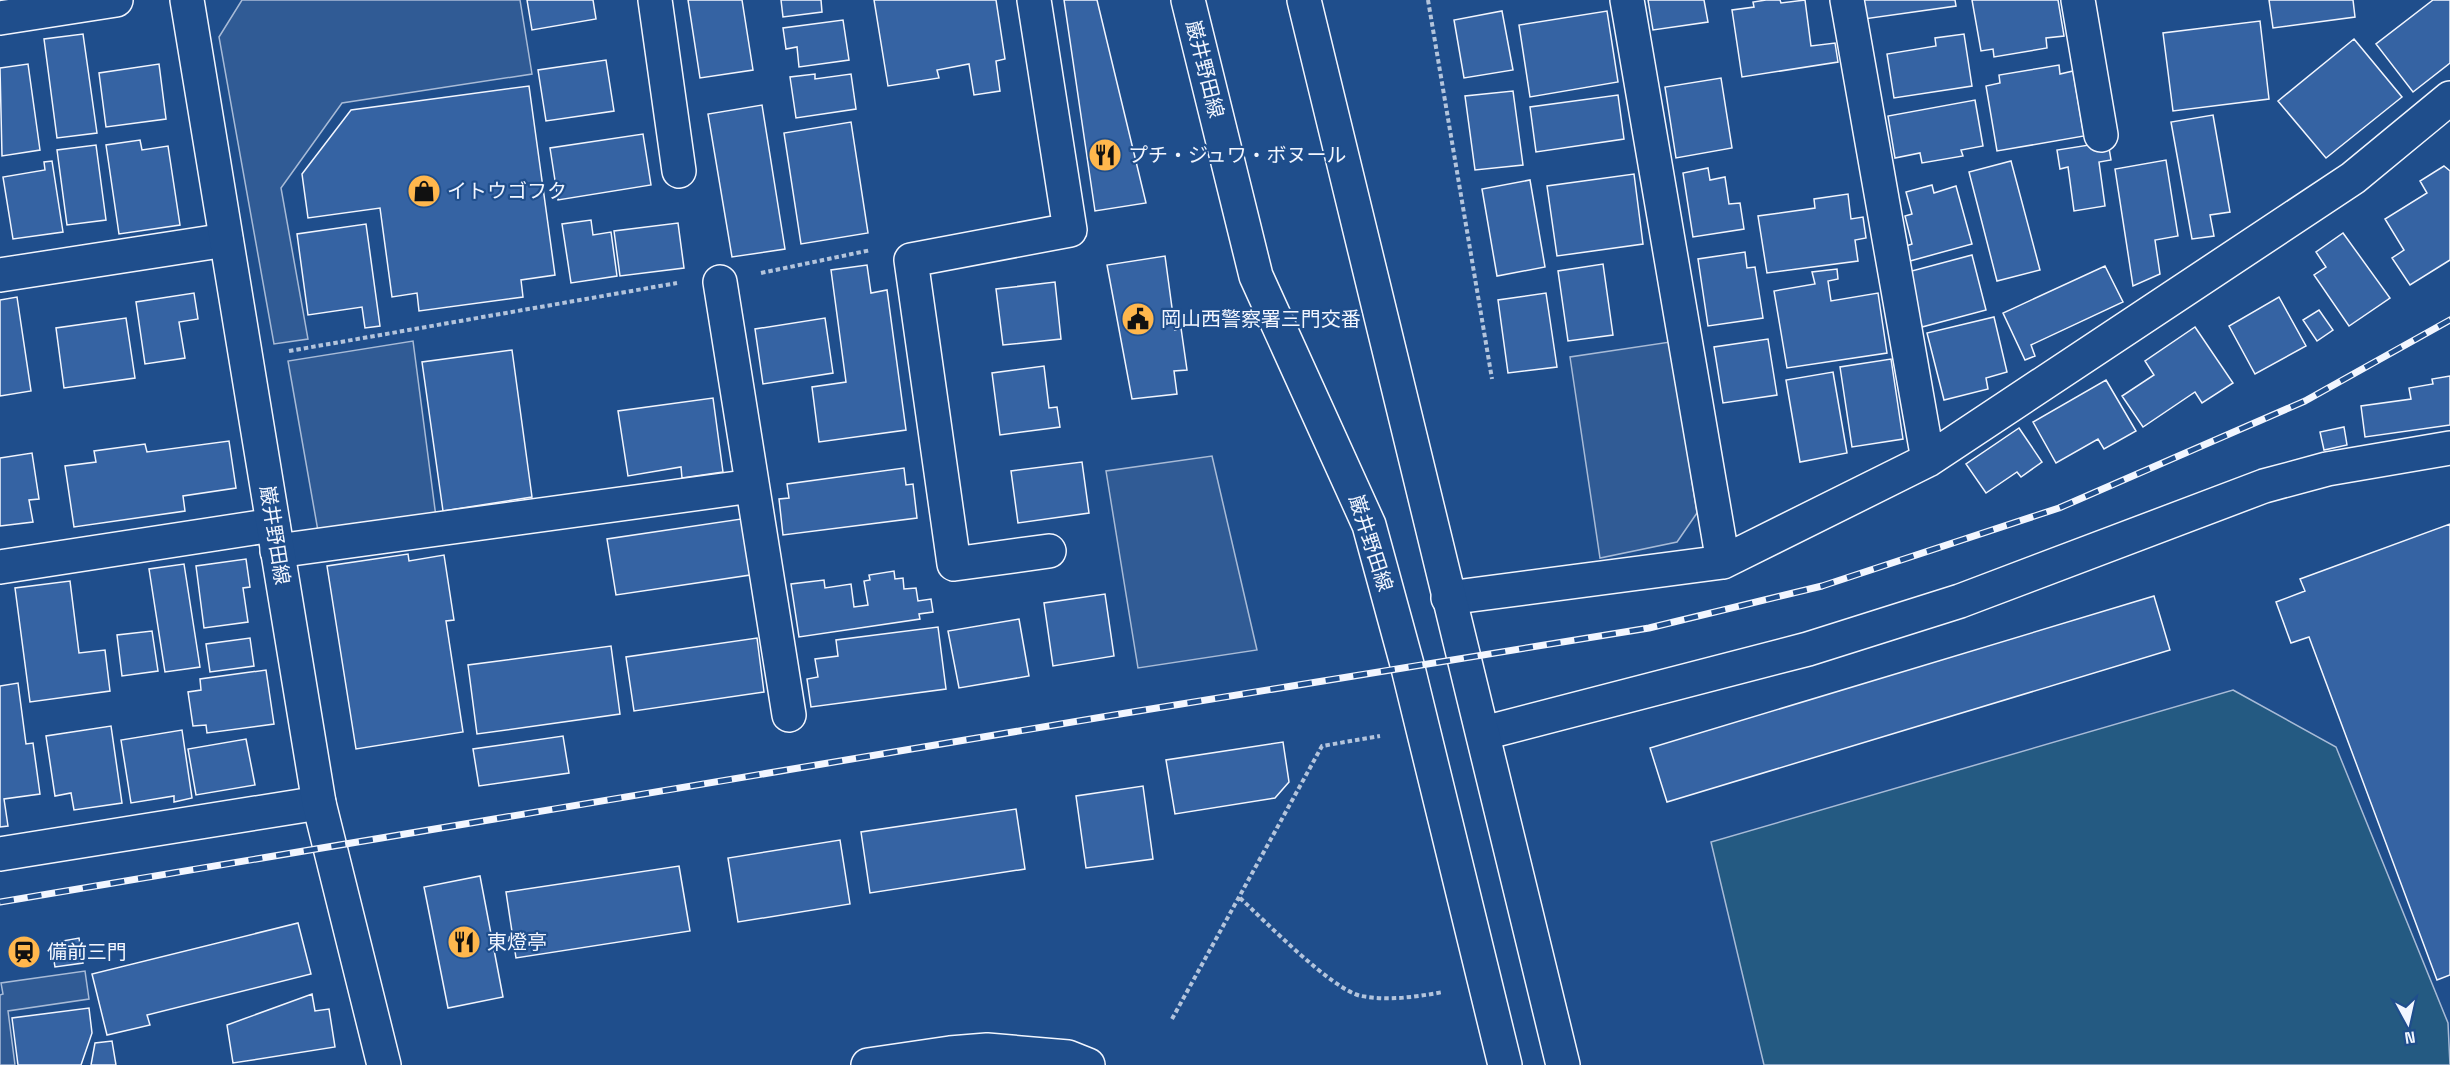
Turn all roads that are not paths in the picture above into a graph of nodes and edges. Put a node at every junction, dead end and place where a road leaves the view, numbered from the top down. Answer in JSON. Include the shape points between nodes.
{"nodes":[{"id":1,"x":116,"y":0,"type":"edge"},
{"id":2,"x":187,"y":0,"type":"edge"},
{"id":3,"x":655,"y":0,"type":"edge"},
{"id":4,"x":1034,"y":0,"type":"edge"},
{"id":5,"x":1188,"y":0,"type":"edge"},
{"id":6,"x":1304,"y":0,"type":"edge"},
{"id":7,"x":1627,"y":0,"type":"edge"},
{"id":8,"x":1847,"y":0,"type":"edge"},
{"id":9,"x":2078,"y":0,"type":"edge"},
{"id":10,"x":0,"y":18,"type":"edge"},
{"id":11,"x":2450,"y":98,"type":"edge"},
{"id":12,"x":2101,"y":135,"type":"dead end"},
{"id":13,"x":679,"y":171,"type":"dead end"},
{"id":14,"x":226,"y":240,"type":"junction"},
{"id":15,"x":0,"y":275,"type":"edge"},
{"id":16,"x":720,"y":282,"type":"road end"},
{"id":17,"x":2450,"y":448,"type":"edge"},
{"id":18,"x":1928,"y":460,"type":"junction"},
{"id":19,"x":752,"y":486,"type":"junction"},
{"id":20,"x":275,"y":538,"type":"junction"},
{"id":21,"x":1049,"y":551,"type":"dead end"},
{"id":22,"x":1723,"y":562,"type":"junction"},
{"id":23,"x":0,"y":567,"type":"edge"},
{"id":24,"x":1448,"y":598,"type":"junction"},
{"id":25,"x":789,"y":715,"type":"dead end"},
{"id":26,"x":1484,"y":733,"type":"junction"},
{"id":27,"x":319,"y":803,"type":"junction"},
{"id":28,"x":0,"y":854,"type":"edge"},
{"id":29,"x":950,"y":1059,"type":"edge"},
{"id":30,"x":384,"y":1065,"type":"edge"},
{"id":31,"x":868,"y":1065,"type":"edge"},
{"id":32,"x":1088,"y":1065,"type":"edge"},
{"id":33,"x":1505,"y":1065,"type":"edge"},
{"id":34,"x":1563,"y":1065,"type":"edge"}],
"edges":[{"from":1,"to":10,"type":"main road"},
{"from":2,"to":14,"type":"main road","name":"巌井野田線"},
{"from":3,"to":13,"type":"main road"},
{"from":4,"to":21,"type":"main road","via":[[1071,230],[911,260],[954,564]]},
{"from":5,"to":33,"type":"main road","name":"巌井野田線","via":[[1256,276],[1369,525]]},
{"from":6,"to":24,"type":"main road"},
{"from":7,"to":22,"type":"main road"},
{"from":8,"to":18,"type":"main road"},
{"from":9,"to":12,"type":"main road"},
{"from":11,"to":18,"type":"main road","via":[[2353,178]]},
{"from":14,"to":15,"type":"main road"},
{"from":14,"to":20,"type":"main road","name":"巌井野田線"},
{"from":16,"to":19,"type":"main road"},
{"from":17,"to":26,"type":"main road","via":[[2327,469],[2264,486],[1938,608],[1797,652]]},
{"from":18,"to":22,"type":"main road"},
{"from":19,"to":20,"type":"main road"},
{"from":19,"to":25,"type":"main road"},
{"from":20,"to":23,"type":"main road"},
{"from":20,"to":27,"type":"main road","name":"巌井野田線"},
{"from":22,"to":24,"type":"main road"},
{"from":24,"to":26,"type":"main road"},
{"from":26,"to":34,"type":"main road"},
{"from":27,"to":28,"type":"main road"},
{"from":27,"to":30,"type":"main road","name":"巌井野田線"},
{"from":29,"to":31,"type":"main road"},
{"from":29,"to":32,"type":"main road","via":[[987,1050],[1068,1057]]}]}
